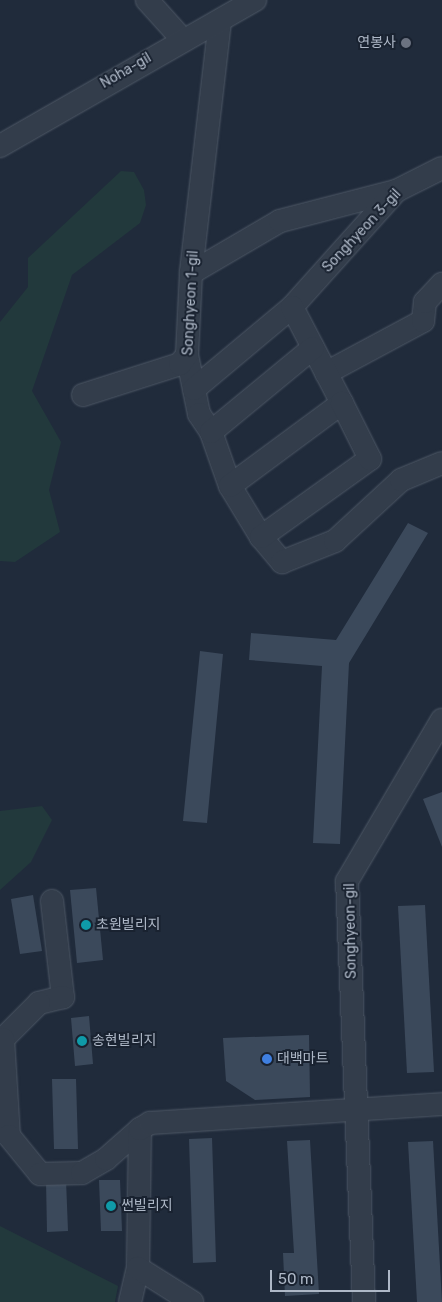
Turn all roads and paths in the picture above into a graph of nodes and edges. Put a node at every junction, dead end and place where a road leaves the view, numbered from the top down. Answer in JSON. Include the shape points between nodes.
{"nodes":[{"id":1,"x":147,"y":0,"type":"edge"},
{"id":2,"x":255,"y":0,"type":"edge"},
{"id":3,"x":220,"y":21,"type":"junction"},
{"id":4,"x":182,"y":39,"type":"junction"},
{"id":5,"x":0,"y":146,"type":"edge"},
{"id":6,"x":442,"y":168,"type":"edge"},
{"id":7,"x":396,"y":191,"type":"junction"},
{"id":8,"x":190,"y":273,"type":"junction"},
{"id":9,"x":442,"y":284,"type":"edge"},
{"id":10,"x":292,"y":307,"type":"junction"},
{"id":11,"x":313,"y":348,"type":"junction"},
{"id":12,"x":187,"y":355,"type":"junction"},
{"id":13,"x":326,"y":373,"type":"junction"},
{"id":14,"x":194,"y":388,"type":"junction"},
{"id":15,"x":83,"y":394,"type":"dead end"},
{"id":16,"x":342,"y":403,"type":"junction"},
{"id":17,"x":211,"y":432,"type":"junction"},
{"id":18,"x":442,"y":463,"type":"edge"},
{"id":19,"x":230,"y":486,"type":"junction"},
{"id":20,"x":261,"y":537,"type":"junction"},
{"id":21,"x":442,"y":720,"type":"edge"},
{"id":22,"x":52,"y":901,"type":"dead end"},
{"id":23,"x":442,"y":1104,"type":"edge"},
{"id":24,"x":356,"y":1107,"type":"junction"},
{"id":25,"x":140,"y":1129,"type":"junction"},
{"id":26,"x":138,"y":1268,"type":"junction"},
{"id":27,"x":130,"y":1302,"type":"edge"},
{"id":28,"x":192,"y":1302,"type":"edge"},
{"id":29,"x":364,"y":1302,"type":"edge"}],
"edges":[{"from":1,"to":4,"type":"street"},
{"from":2,"to":3,"type":"street","name":"Noha-gil"},
{"from":3,"to":4,"type":"street","name":"Noha-gil"},
{"from":3,"to":8,"type":"street","name":"Songhyeon 1-gil"},
{"from":4,"to":5,"type":"street","name":"Noha-gil"},
{"from":6,"to":7,"type":"street","name":"Songhyeon 3-gil"},
{"from":7,"to":8,"type":"street","via":[[280,221]]},
{"from":7,"to":10,"type":"street","name":"Songhyeon 3-gil"},
{"from":8,"to":12,"type":"street","name":"Songhyeon 1-gil"},
{"from":9,"to":13,"type":"street","via":[[425,302],[423,321]]},
{"from":10,"to":11,"type":"street"},
{"from":10,"to":14,"type":"street","name":"Songhyeon 3-gil"},
{"from":11,"to":13,"type":"street"},
{"from":11,"to":17,"type":"street"},
{"from":12,"to":14,"type":"street","name":"Songhyeon 1-gil"},
{"from":12,"to":15,"type":"street","via":[[180,364]]},
{"from":13,"to":16,"type":"street"},
{"from":14,"to":17,"type":"street","name":"Songhyeon 1-gil","via":[[199,414]]},
{"from":16,"to":19,"type":"street"},
{"from":16,"to":20,"type":"street","via":[[370,459]]},
{"from":17,"to":19,"type":"street","name":"Songhyeon 1-gil"},
{"from":18,"to":20,"type":"street","name":"Songhyeon 1-gil","via":[[401,480],[335,542],[282,562]]},
{"from":19,"to":20,"type":"street","name":"Songhyeon 1-gil"},
{"from":21,"to":24,"type":"street","name":"Songhyeon-gil","via":[[347,881]]},
{"from":22,"to":25,"type":"street","via":[[63,997],[40,1003],[3,1039],[9,1136],[40,1174],[82,1173],[106,1160]]},
{"from":23,"to":24,"type":"street"},
{"from":24,"to":25,"type":"street","via":[[150,1123]]},
{"from":24,"to":29,"type":"street","name":"Songhyeon-gil"},
{"from":25,"to":26,"type":"street"},
{"from":26,"to":27,"type":"street"},
{"from":26,"to":28,"type":"street"}]}
